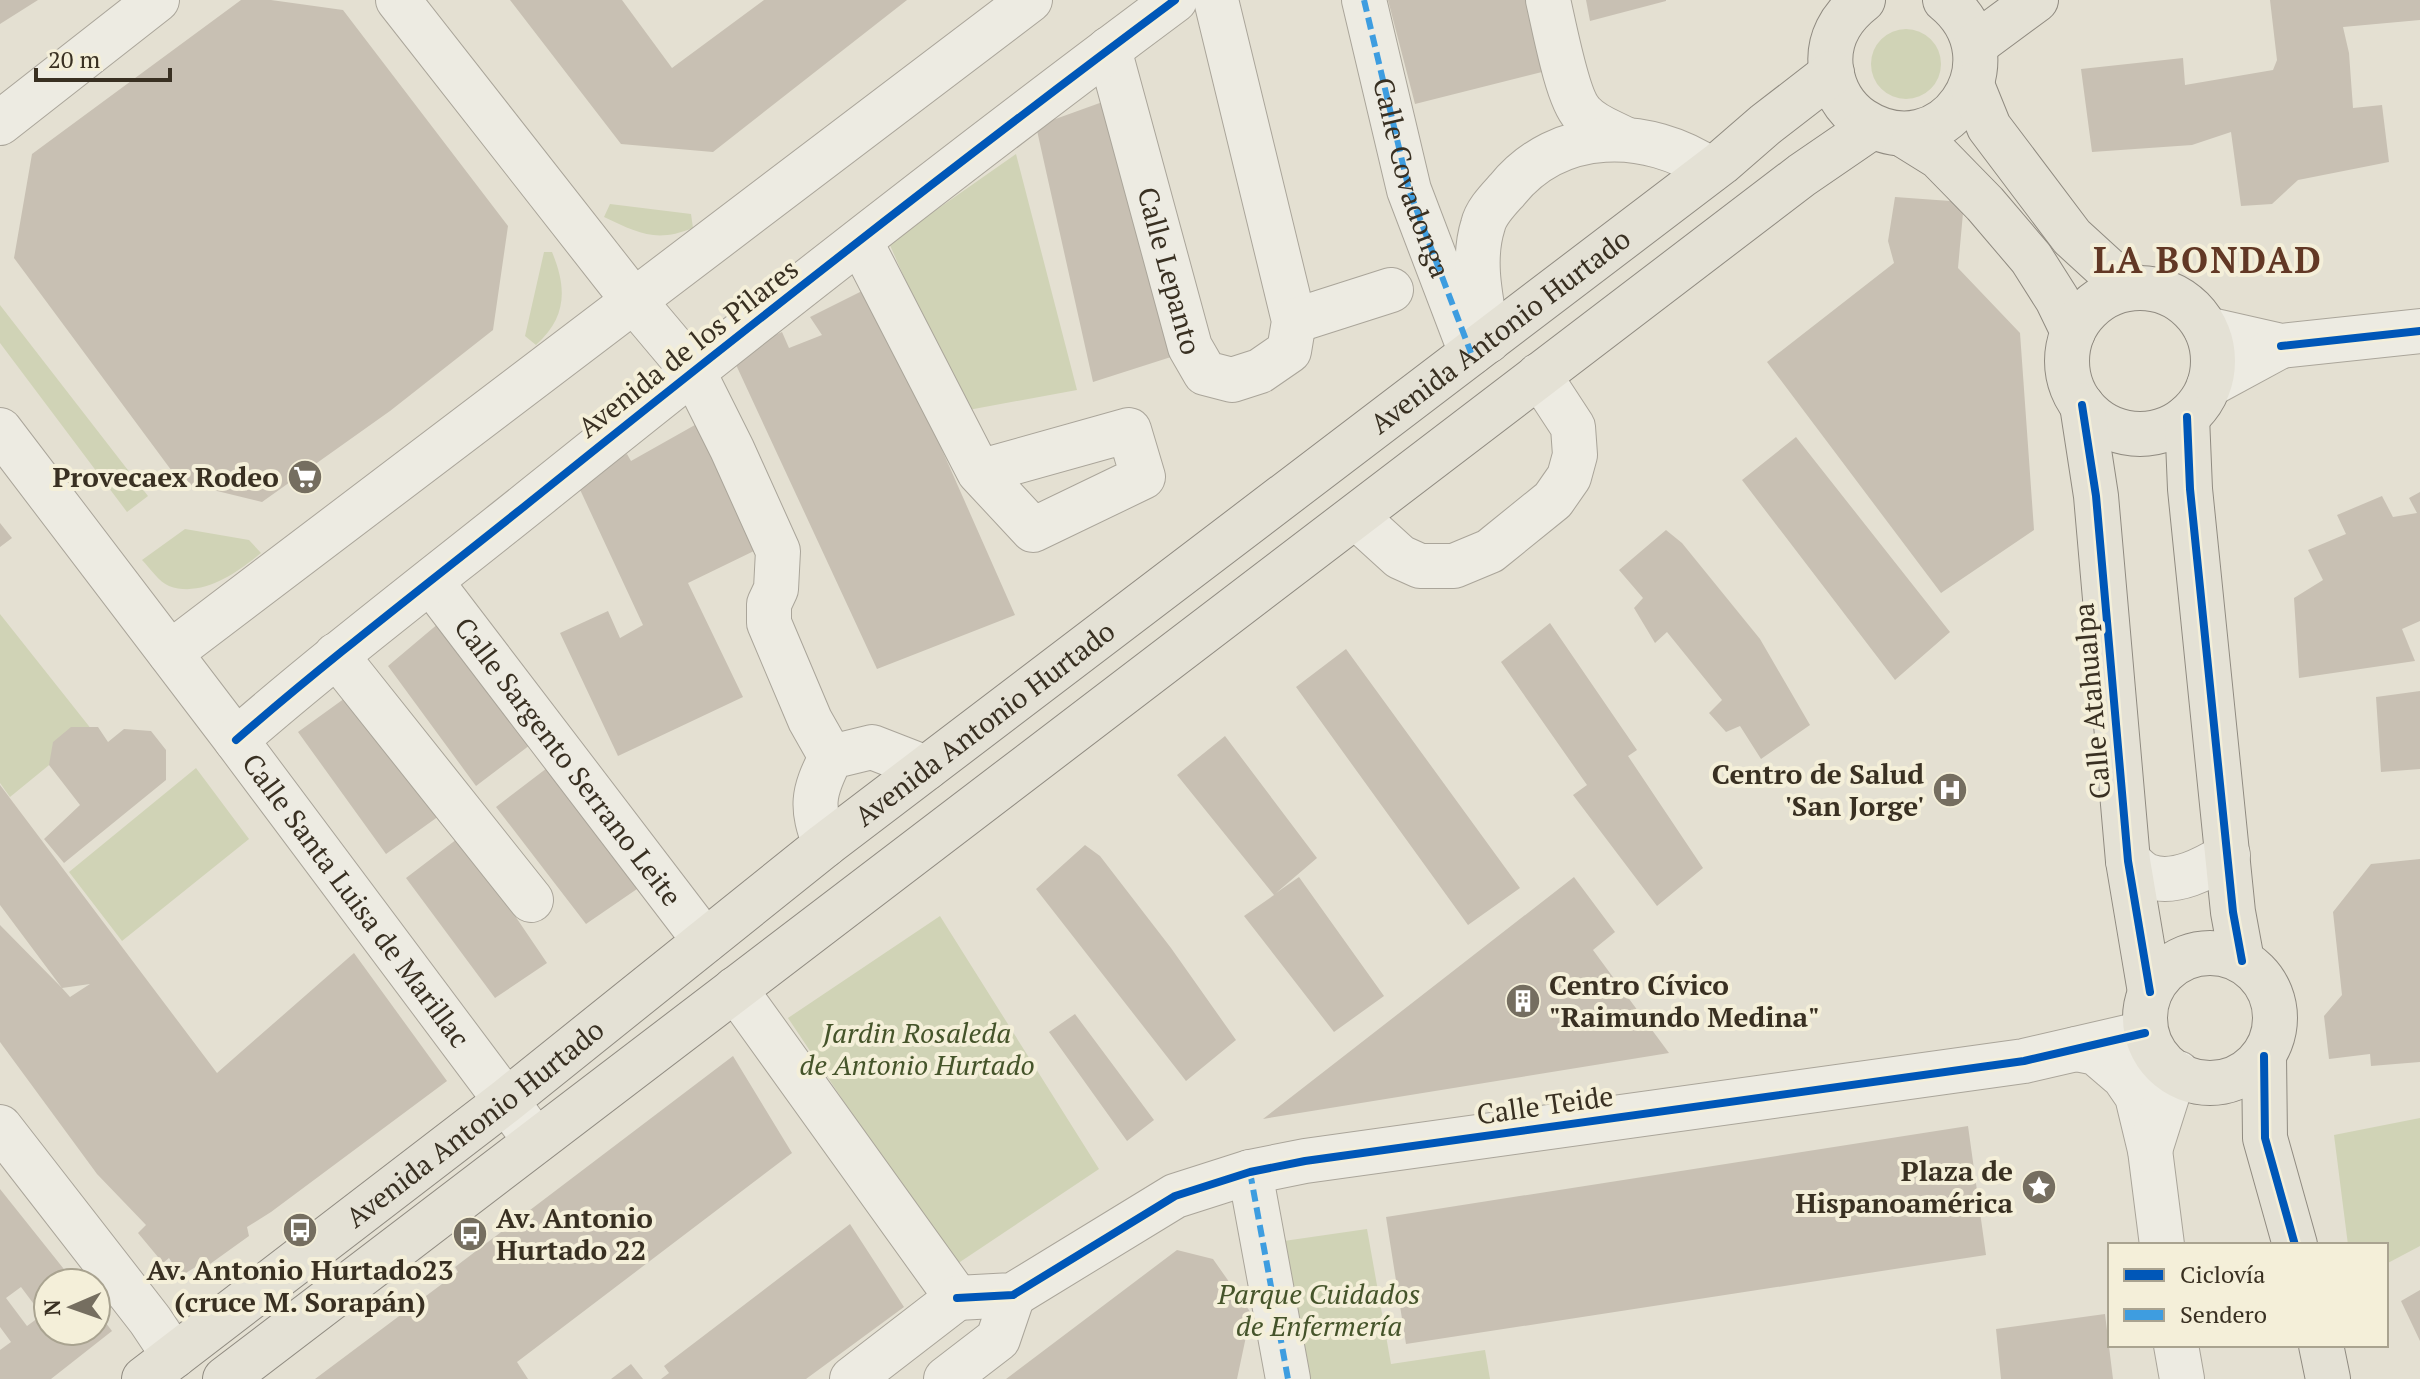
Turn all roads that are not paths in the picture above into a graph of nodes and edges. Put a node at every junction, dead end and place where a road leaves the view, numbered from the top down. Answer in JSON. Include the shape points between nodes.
{"nodes":[{"id":1,"x":157,"y":0,"type":"edge"},
{"id":2,"x":398,"y":0,"type":"edge"},
{"id":3,"x":1030,"y":0,"type":"edge"},
{"id":4,"x":1175,"y":0,"type":"edge"},
{"id":5,"x":1216,"y":0,"type":"edge"},
{"id":6,"x":1364,"y":0,"type":"edge"},
{"id":7,"x":1548,"y":0,"type":"edge"},
{"id":8,"x":1945,"y":0,"type":"edge"},
{"id":9,"x":2036,"y":0,"type":"edge"},
{"id":10,"x":1839,"y":26,"type":"edge"},
{"id":11,"x":1109,"y":49,"type":"junction"},
{"id":12,"x":1974,"y":65,"type":"junction"},
{"id":13,"x":0,"y":123,"type":"edge"},
{"id":14,"x":1887,"y":130,"type":"junction"},
{"id":15,"x":1625,"y":139,"type":"junction"},
{"id":16,"x":1711,"y":170,"type":"junction"},
{"id":17,"x":860,"y":241,"type":"junction"},
{"id":18,"x":2134,"y":287,"type":"junction"},
{"id":19,"x":1391,"y":290,"type":"dead end"},
{"id":20,"x":634,"y":301,"type":"junction"},
{"id":21,"x":1294,"y":321,"type":"junction"},
{"id":22,"x":2206,"y":329,"type":"junction"},
{"id":23,"x":2420,"y":331,"type":"edge"},
{"id":24,"x":2073,"y":332,"type":"junction"},
{"id":25,"x":2281,"y":346,"type":"junction"},
{"id":26,"x":1480,"y":347,"type":"junction"},
{"id":27,"x":693,"y":371,"type":"junction"},
{"id":28,"x":1539,"y":375,"type":"junction"},
{"id":29,"x":2198,"y":401,"type":"junction"},
{"id":30,"x":2082,"y":405,"type":"junction"},
{"id":31,"x":0,"y":430,"type":"edge"},
{"id":32,"x":979,"y":472,"type":"dead end"},
{"id":33,"x":1356,"y":517,"type":"junction"},
{"id":34,"x":431,"y":582,"type":"junction"},
{"id":35,"x":170,"y":653,"type":"junction"},
{"id":36,"x":336,"y":655,"type":"junction"},
{"id":37,"x":236,"y":740,"type":"junction"},
{"id":38,"x":831,"y":757,"type":"junction"},
{"id":39,"x":926,"y":768,"type":"junction"},
{"id":40,"x":825,"y":845,"type":"junction"},
{"id":41,"x":2228,"y":855,"type":"junction"},
{"id":42,"x":2128,"y":861,"type":"junction"},
{"id":43,"x":531,"y":900,"type":"dead end"},
{"id":44,"x":705,"y":941,"type":"junction"},
{"id":45,"x":2242,"y":961,"type":"junction"},
{"id":46,"x":735,"y":989,"type":"junction"},
{"id":47,"x":2120,"y":1028,"type":"junction"},
{"id":48,"x":2264,"y":1056,"type":"junction"},
{"id":49,"x":2198,"y":1078,"type":"junction"},
{"id":50,"x":506,"y":1101,"type":"junction"},
{"id":51,"x":0,"y":1127,"type":"edge"},
{"id":52,"x":2265,"y":1138,"type":"junction"},
{"id":53,"x":536,"y":1141,"type":"junction"},
{"id":54,"x":2150,"y":1150,"type":"junction"},
{"id":55,"x":1250,"y":1172,"type":"junction"},
{"id":56,"x":2162,"y":1243,"type":"edge"},
{"id":57,"x":2294,"y":1243,"type":"edge"},
{"id":58,"x":1013,"y":1295,"type":"junction"},
{"id":59,"x":957,"y":1298,"type":"junction"},
{"id":60,"x":2176,"y":1347,"type":"edge"},
{"id":61,"x":2321,"y":1347,"type":"edge"},
{"id":62,"x":159,"y":1367,"type":"edge"},
{"id":63,"x":225,"y":1379,"type":"edge"},
{"id":64,"x":852,"y":1379,"type":"edge"},
{"id":65,"x":946,"y":1379,"type":"edge"},
{"id":66,"x":1288,"y":1379,"type":"edge"},
{"id":67,"x":2182,"y":1379,"type":"edge"},
{"id":68,"x":2328,"y":1379,"type":"edge"}],
"edges":[{"from":1,"to":13,"type":"street"},
{"from":2,"to":20,"type":"street"},
{"from":3,"to":20,"type":"street"},
{"from":4,"to":11,"type":"street","name":"Avenida de los Pilares"},
{"from":5,"to":21,"type":"street"},
{"from":6,"to":26,"type":"street","name":"Calle Covadonga","via":[[1409,190]]},
{"from":7,"to":15,"type":"street","via":[[1579,111]]},
{"from":8,"to":12,"type":"main road","via":[[1969,28]]},
{"from":9,"to":12,"type":"main road","name":"Avenida Antonio Hurtado"},
{"from":10,"to":14,"type":"main road","via":[[1845,105]]},
{"from":10,"to":16,"type":"main road","name":"Avenida Antonio Hurtado"},
{"from":11,"to":17,"type":"street","name":"Avenida de los Pilares"},
{"from":11,"to":21,"type":"street","name":"Calle Lepanto","via":[[1190,347],[1205,373],[1232,380],[1260,371],[1289,351]]},
{"from":12,"to":14,"type":"main road","name":"Avenida Antonio Hurtado","via":[[1958,109],[1940,124],[1923,131]]},
{"from":12,"to":18,"type":"main road","via":[[1989,127],[2072,237]]},
{"from":14,"to":24,"type":"main road","via":[[1939,157],[2013,236],[2051,289]]},
{"from":14,"to":28,"type":"main road","name":"Avenida Antonio Hurtado","via":[[1802,175]]},
{"from":15,"to":16,"type":"street","via":[[1688,154]]},
{"from":15,"to":26,"type":"street","via":[[1577,143],[1536,161],[1484,221],[1478,244]]},
{"from":16,"to":26,"type":"main road","name":"Avenida Antonio Hurtado"},
{"from":17,"to":27,"type":"street","name":"Avenida de los Pilares"},
{"from":17,"to":32,"type":"street"},
{"from":18,"to":22,"type":"main road","via":[[2183,301]]},
{"from":18,"to":24,"type":"main road","via":[[2106,296]]},
{"from":19,"to":21,"type":"street"},
{"from":20,"to":27,"type":"street"},
{"from":20,"to":35,"type":"street"},
{"from":22,"to":25,"type":"street"},
{"from":22,"to":29,"type":"main road","via":[[2213,361]]},
{"from":23,"to":25,"type":"street"},
{"from":24,"to":30,"type":"main road","via":[[2068,374]]},
{"from":25,"to":29,"type":"street"},
{"from":26,"to":39,"type":"main road","name":"Avenida Antonio Hurtado"},
{"from":27,"to":34,"type":"street","name":"Avenida de los Pilares"},
{"from":27,"to":38,"type":"street","via":[[778,551],[769,623]]},
{"from":28,"to":33,"type":"main road","name":"Avenida Antonio Hurtado"},
{"from":28,"to":33,"type":"street","via":[[1573,427],[1575,455],[1569,477],[1553,500],[1490,551],[1454,566],[1420,566],[1400,557]]},
{"from":29,"to":30,"type":"main road","via":[[2159,431],[2139,434],[2109,427]]},
{"from":29,"to":41,"type":"main road","via":[[2190,489]]},
{"from":30,"to":42,"type":"main road","name":"Calle Atahualpa","via":[[2096,496]]},
{"from":31,"to":35,"type":"street","name":"Calle Santa Luisa de Marillac"},
{"from":33,"to":46,"type":"main road","name":"Avenida Antonio Hurtado"},
{"from":34,"to":36,"type":"street","name":"Avenida de los Pilares"},
{"from":34,"to":44,"type":"street","name":"Calle Sargento Serrano Leite"},
{"from":35,"to":37,"type":"street","name":"Calle Santa Luisa de Marillac"},
{"from":36,"to":37,"type":"street","name":"Avenida de los Pilares"},
{"from":36,"to":43,"type":"street"},
{"from":37,"to":50,"type":"street","name":"Calle Santa Luisa de Marillac"},
{"from":38,"to":39,"type":"street","via":[[872,747]]},
{"from":38,"to":40,"type":"street","via":[[818,783],[815,816]]},
{"from":39,"to":40,"type":"main road","name":"Avenida Antonio Hurtado"},
{"from":40,"to":44,"type":"main road","name":"Avenida Antonio Hurtado"},
{"from":41,"to":42,"type":"street","via":[[2201,871],[2171,878],[2148,876]]},
{"from":41,"to":45,"type":"main road"},
{"from":42,"to":47,"type":"main road","name":"Calle Atahualpa"},
{"from":44,"to":50,"type":"main road","name":"Avenida Antonio Hurtado"},
{"from":45,"to":47,"type":"main road","via":[[2222,953],[2180,959],[2163,972]]},
{"from":45,"to":48,"type":"main road","via":[[2271,993],[2273,1037]]},
{"from":46,"to":53,"type":"main road","name":"Avenida Antonio Hurtado"},
{"from":46,"to":59,"type":"street"},
{"from":47,"to":49,"type":"main road"},
{"from":47,"to":54,"type":"street","via":[[2096,1053],[2137,1096]]},
{"from":47,"to":55,"type":"street","name":"Calle Teide","via":[[2024,1061]]},
{"from":48,"to":49,"type":"main road","via":[[2230,1081]]},
{"from":48,"to":52,"type":"main road"},
{"from":49,"to":52,"type":"main road","via":[[2241,1099]]},
{"from":49,"to":54,"type":"street","via":[[2170,1087]]},
{"from":50,"to":53,"type":"street","name":"Calle Santa Luisa de Marillac"},
{"from":50,"to":62,"type":"main road","name":"Avenida Antonio Hurtado"},
{"from":51,"to":62,"type":"street","via":[[150,1320]]},
{"from":52,"to":57,"type":"main road"},
{"from":53,"to":63,"type":"main road","name":"Avenida Antonio Hurtado"},
{"from":54,"to":56,"type":"street"},
{"from":55,"to":58,"type":"street","name":"Calle Teide","via":[[1175,1196]]},
{"from":55,"to":66,"type":"street"},
{"from":58,"to":59,"type":"street"},
{"from":58,"to":65,"type":"street","via":[[998,1339]]},
{"from":59,"to":64,"type":"street"},
{"from":60,"to":67,"type":"street"},
{"from":61,"to":68,"type":"main road"}]}
